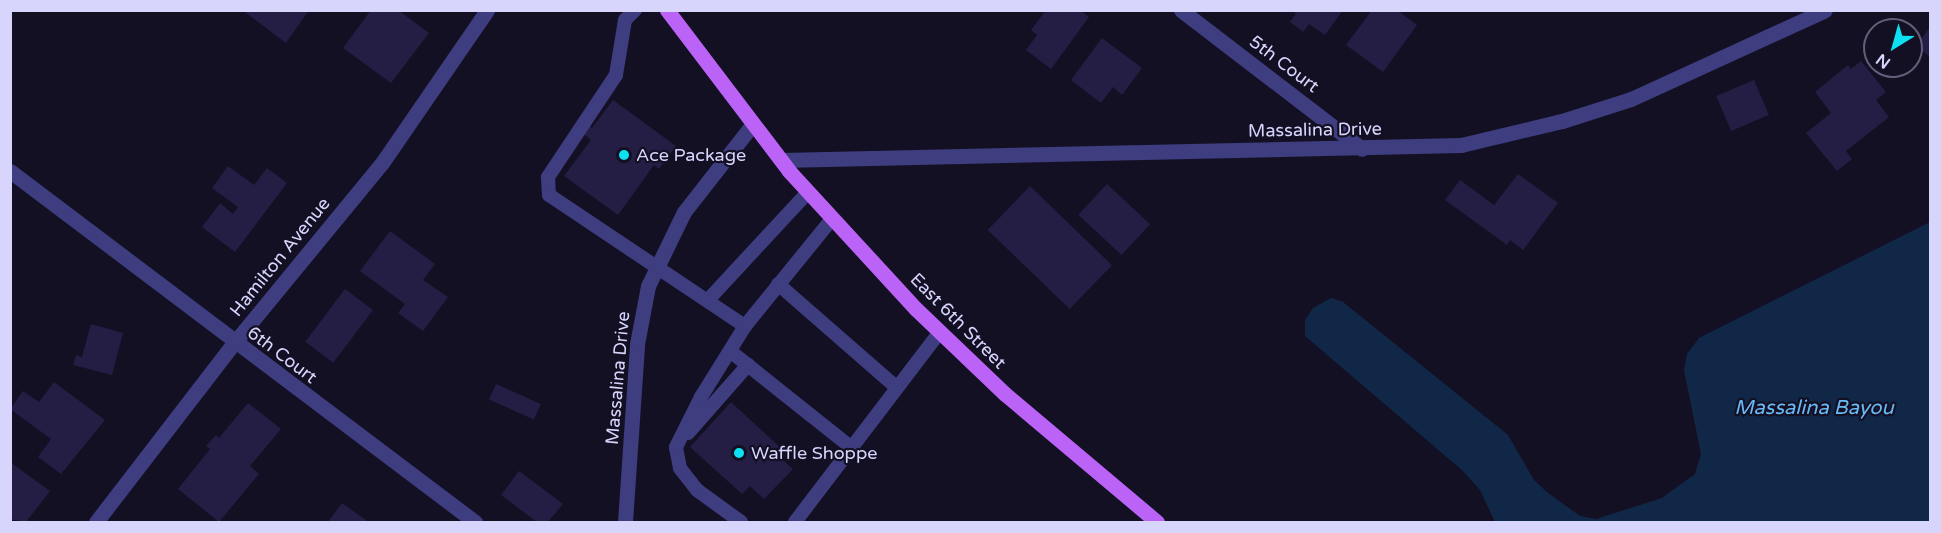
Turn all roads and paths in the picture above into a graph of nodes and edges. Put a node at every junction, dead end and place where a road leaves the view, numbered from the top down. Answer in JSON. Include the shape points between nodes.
{"nodes":[{"id":1,"x":487,"y":10,"type":"edge"},
{"id":2,"x":635,"y":10,"type":"edge"},
{"id":3,"x":668,"y":10,"type":"edge"},
{"id":4,"x":1181,"y":10,"type":"edge"},
{"id":5,"x":1825,"y":10,"type":"edge"},
{"id":6,"x":752,"y":125,"type":"junction"},
{"id":7,"x":1362,"y":149,"type":"junction"},
{"id":8,"x":780,"y":160,"type":"junction"},
{"id":9,"x":10,"y":171,"type":"edge"},
{"id":10,"x":808,"y":192,"type":"junction"},
{"id":11,"x":832,"y":219,"type":"junction"},
{"id":12,"x":657,"y":264,"type":"junction"},
{"id":13,"x":778,"y":284,"type":"junction"},
{"id":14,"x":708,"y":300,"type":"junction"},
{"id":15,"x":745,"y":326,"type":"junction"},
{"id":16,"x":940,"y":332,"type":"junction"},
{"id":17,"x":234,"y":344,"type":"junction"},
{"id":18,"x":730,"y":351,"type":"junction"},
{"id":19,"x":748,"y":365,"type":"junction"},
{"id":20,"x":896,"y":387,"type":"junction"},
{"id":21,"x":676,"y":447,"type":"junction"},
{"id":22,"x":852,"y":448,"type":"junction"},
{"id":23,"x":96,"y":522,"type":"edge"},
{"id":24,"x":475,"y":522,"type":"edge"},
{"id":25,"x":625,"y":522,"type":"edge"},
{"id":26,"x":741,"y":522,"type":"edge"},
{"id":27,"x":795,"y":522,"type":"edge"},
{"id":28,"x":1157,"y":522,"type":"edge"}],
"edges":[{"from":1,"to":17,"type":"street","name":"Hamilton Avenue","via":[[382,163]]},
{"from":2,"to":12,"type":"lane","via":[[625,20],[615,75],[548,177],[549,195]]},
{"from":3,"to":6,"type":"main road","name":"East 6th Street"},
{"from":4,"to":7,"type":"street","name":"5th Court"},
{"from":5,"to":7,"type":"street","name":"Massalina Drive","via":[[1656,89],[1604,109],[1461,145]]},
{"from":6,"to":8,"type":"main road","name":"East 6th Street"},
{"from":6,"to":12,"type":"street","name":"Massalina Drive","via":[[684,212]]},
{"from":7,"to":8,"type":"street","name":"Massalina Drive"},
{"from":8,"to":10,"type":"main road","name":"East 6th Street"},
{"from":9,"to":17,"type":"street","name":"6th Court"},
{"from":10,"to":11,"type":"main road","name":"East 6th Street"},
{"from":10,"to":14,"type":"lane"},
{"from":11,"to":13,"type":"lane"},
{"from":11,"to":16,"type":"main road","name":"East 6th Street"},
{"from":12,"to":14,"type":"lane"},
{"from":12,"to":25,"type":"street","name":"Massalina Drive","via":[[637,344]]},
{"from":13,"to":15,"type":"lane"},
{"from":13,"to":20,"type":"lane"},
{"from":14,"to":15,"type":"lane"},
{"from":15,"to":18,"type":"lane"},
{"from":16,"to":20,"type":"lane"},
{"from":16,"to":28,"type":"main road","name":"East 6th Street","via":[[1005,394]]},
{"from":17,"to":23,"type":"street","name":"Hamilton Avenue"},
{"from":17,"to":24,"type":"street","name":"6th Court"},
{"from":18,"to":19,"type":"lane"},
{"from":18,"to":21,"type":"lane"},
{"from":19,"to":21,"type":"lane"},
{"from":19,"to":22,"type":"lane"},
{"from":20,"to":22,"type":"lane"},
{"from":21,"to":26,"type":"lane","via":[[680,468],[697,490]]},
{"from":22,"to":27,"type":"lane"}]}
